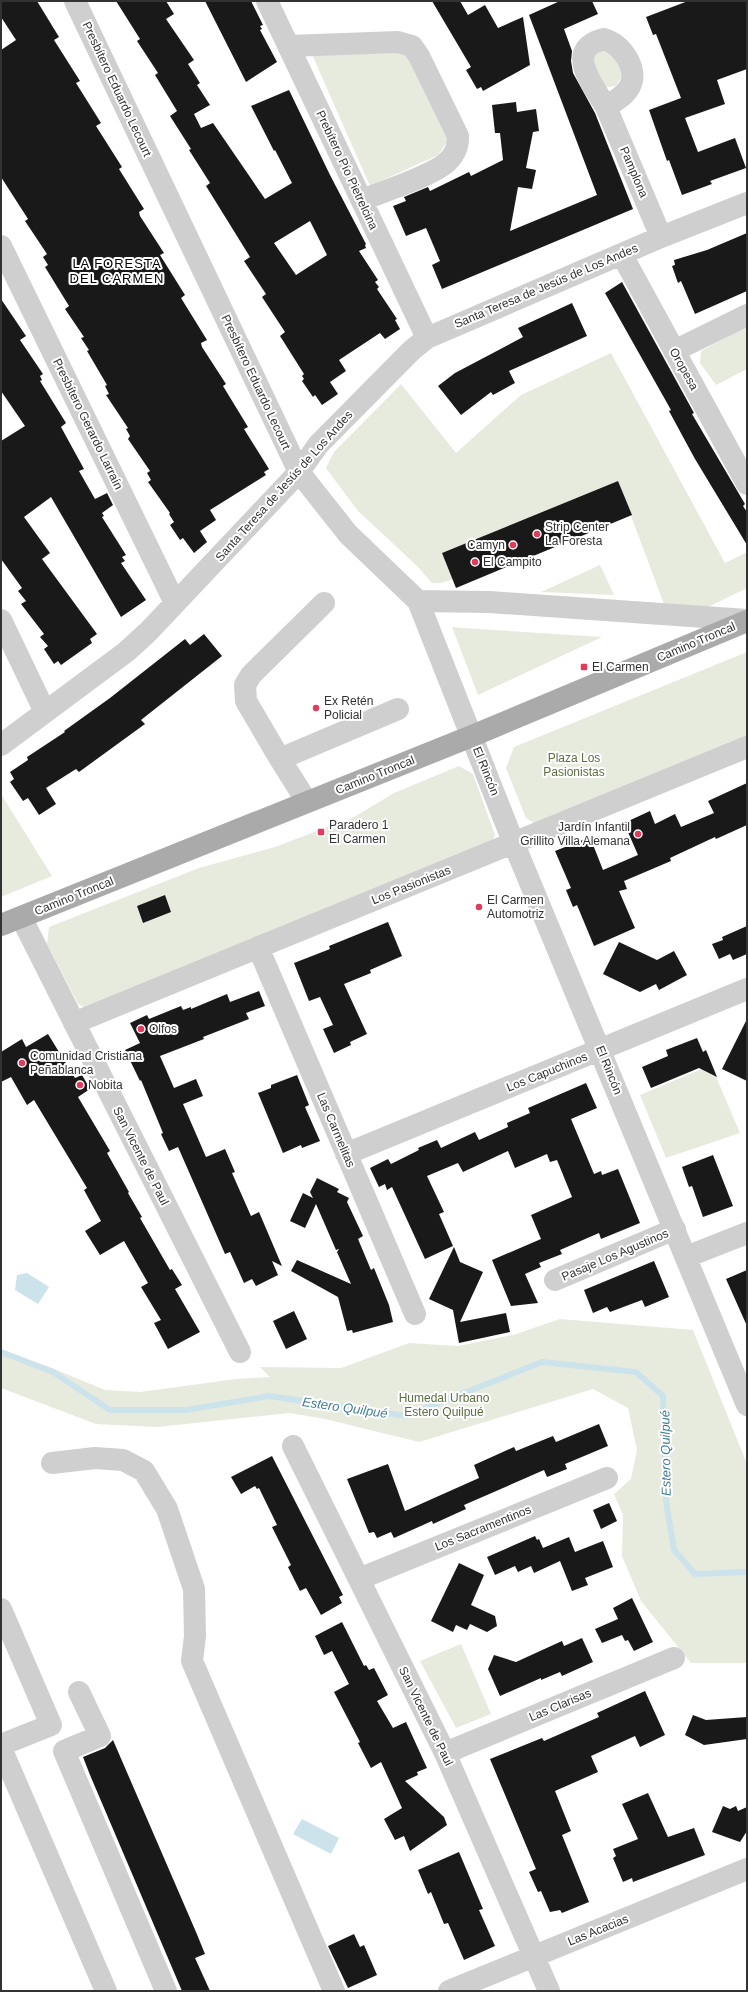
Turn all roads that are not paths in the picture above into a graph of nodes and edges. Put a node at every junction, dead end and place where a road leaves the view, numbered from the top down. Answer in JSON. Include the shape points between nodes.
{"nodes":[{"id":1,"x":75,"y":1,"type":"edge"},
{"id":2,"x":267,"y":1,"type":"edge"},
{"id":3,"x":289,"y":46,"type":"junction"},
{"id":4,"x":606,"y":107,"type":"dead end"},
{"id":5,"x":362,"y":200,"type":"junction"},
{"id":6,"x":747,"y":203,"type":"edge"},
{"id":7,"x":661,"y":237,"type":"junction"},
{"id":8,"x":1,"y":246,"type":"edge"},
{"id":9,"x":622,"y":255,"type":"junction"},
{"id":10,"x":747,"y":315,"type":"edge"},
{"id":11,"x":427,"y":338,"type":"junction"},
{"id":12,"x":674,"y":351,"type":"junction"},
{"id":13,"x":299,"y":472,"type":"junction"},
{"id":14,"x":747,"y":484,"type":"edge"},
{"id":15,"x":418,"y":601,"type":"junction"},
{"id":16,"x":176,"y":603,"type":"junction"},
{"id":17,"x":324,"y":603,"type":"dead end"},
{"id":18,"x":1,"y":620,"type":"edge"},
{"id":19,"x":747,"y":620,"type":"edge"},
{"id":20,"x":398,"y":709,"type":"dead end"},
{"id":21,"x":46,"y":712,"type":"junction"},
{"id":22,"x":472,"y":736,"type":"junction"},
{"id":23,"x":1,"y":745,"type":"edge"},
{"id":24,"x":747,"y":747,"type":"edge"},
{"id":25,"x":280,"y":760,"type":"junction"},
{"id":26,"x":308,"y":802,"type":"junction"},
{"id":27,"x":514,"y":844,"type":"junction"},
{"id":28,"x":11,"y":921,"type":"edge"},
{"id":29,"x":258,"y":947,"type":"junction"},
{"id":30,"x":747,"y":989,"type":"edge"},
{"id":31,"x":74,"y":1022,"type":"junction"},
{"id":32,"x":600,"y":1050,"type":"junction"},
{"id":33,"x":346,"y":1154,"type":"junction"},
{"id":34,"x":675,"y":1229,"type":"junction"},
{"id":35,"x":747,"y":1233,"type":"edge"},
{"id":36,"x":686,"y":1257,"type":"junction"},
{"id":37,"x":555,"y":1280,"type":"dead end"},
{"id":38,"x":415,"y":1314,"type":"dead end"},
{"id":39,"x":240,"y":1352,"type":"dead end"},
{"id":40,"x":747,"y":1405,"type":"edge"},
{"id":41,"x":293,"y":1446,"type":"dead end"},
{"id":42,"x":52,"y":1463,"type":"dead end"},
{"id":43,"x":607,"y":1478,"type":"dead end"},
{"id":44,"x":359,"y":1579,"type":"junction"},
{"id":45,"x":1,"y":1609,"type":"edge"},
{"id":46,"x":674,"y":1658,"type":"dead end"},
{"id":47,"x":79,"y":1692,"type":"dead end"},
{"id":48,"x":1,"y":1746,"type":"edge"},
{"id":49,"x":445,"y":1753,"type":"junction"},
{"id":50,"x":747,"y":1869,"type":"edge"},
{"id":51,"x":535,"y":1956,"type":"junction"},
{"id":52,"x":106,"y":1991,"type":"edge"},
{"id":53,"x":166,"y":1991,"type":"edge"},
{"id":54,"x":334,"y":1991,"type":"edge"},
{"id":55,"x":449,"y":1991,"type":"edge"},
{"id":56,"x":549,"y":1991,"type":"edge"}],
"edges":[{"from":1,"to":13,"type":"street","name":"Presbítero Eduardo Lecourt"},
{"from":2,"to":3,"type":"street","name":"Prebítero Pío Pietrelcina"},
{"from":3,"to":5,"type":"street","name":"Prebítero Pío Pietrelcina"},
{"from":3,"to":5,"type":"street","via":[[398,42],[412,46],[458,136],[458,146],[448,162],[435,170]]},
{"from":4,"to":7,"type":"street","name":"Pamplona"},
{"from":5,"to":11,"type":"street","name":"Prebítero Pío Pietrelcina"},
{"from":6,"to":7,"type":"street","name":"Santa Teresa de Jesús de Los Andes"},
{"from":7,"to":9,"type":"street","name":"Santa Teresa de Jesús de Los Andes"},
{"from":8,"to":16,"type":"street","name":"Presbítero Gerardo Larraín"},
{"from":9,"to":11,"type":"street","name":"Santa Teresa de Jesús de Los Andes"},
{"from":9,"to":12,"type":"street","name":"Oropesa"},
{"from":10,"to":12,"type":"street"},
{"from":11,"to":13,"type":"street","name":"Santa Teresa de Jesús de Los Andes","via":[[318,445]]},
{"from":12,"to":14,"type":"street","name":"Oropesa"},
{"from":13,"to":15,"type":"street","name":"Presbítero Eduardo Lecourt","via":[[348,534]]},
{"from":13,"to":16,"type":"street","name":"Santa Teresa de Jesús de Los Andes"},
{"from":15,"to":19,"type":"street","via":[[489,602]]},
{"from":15,"to":22,"type":"street","name":"Presbítero Eduardo Lecourt"},
{"from":16,"to":21,"type":"street","name":"Santa Teresa de Jesús de Los Andes","via":[[126,652]]},
{"from":17,"to":25,"type":"street","via":[[251,675],[245,685],[246,701]]},
{"from":18,"to":21,"type":"street"},
{"from":19,"to":22,"type":"main road","name":"Camino Troncal"},
{"from":20,"to":25,"type":"street"},
{"from":21,"to":23,"type":"street","name":"Santa Teresa de Jesús de Los Andes"},
{"from":22,"to":26,"type":"main road","name":"Camino Troncal"},
{"from":22,"to":27,"type":"street","name":"El Rincón"},
{"from":24,"to":27,"type":"street","name":"Los Pasionistas"},
{"from":25,"to":26,"type":"street"},
{"from":26,"to":28,"type":"main road","name":"Camino Troncal"},
{"from":27,"to":29,"type":"street","name":"Los Pasionistas"},
{"from":27,"to":32,"type":"street","name":"El Rincón"},
{"from":28,"to":31,"type":"street","name":"San Vicente de Paul"},
{"from":29,"to":31,"type":"street","name":"Los Pasionistas"},
{"from":29,"to":33,"type":"street","name":"Las Carmelitas"},
{"from":30,"to":32,"type":"street","name":"Los Capuchinos"},
{"from":31,"to":39,"type":"street","name":"San Vicente de Paul"},
{"from":32,"to":33,"type":"street","name":"Los Capuchinos"},
{"from":32,"to":34,"type":"street","name":"El Rincón"},
{"from":33,"to":38,"type":"street","name":"Las Carmelitas"},
{"from":34,"to":36,"type":"street","name":"El Rincón"},
{"from":34,"to":37,"type":"street","name":"Pasaje Los Agustinos"},
{"from":35,"to":36,"type":"street"},
{"from":36,"to":40,"type":"street","name":"El Rincón"},
{"from":41,"to":44,"type":"street","name":"San Vicente de Paul"},
{"from":42,"to":54,"type":"street","via":[[95,1458],[123,1460],[144,1471],[167,1510],[194,1589],[195,1636],[192,1661]]},
{"from":43,"to":44,"type":"street","name":"Los Sacramentinos"},
{"from":44,"to":49,"type":"street","name":"San Vicente de Paul"},
{"from":45,"to":48,"type":"street","via":[[51,1725]]},
{"from":46,"to":49,"type":"street","name":"Las Clarisas"},
{"from":47,"to":53,"type":"street","via":[[100,1736],[64,1751]]},
{"from":48,"to":52,"type":"street"},
{"from":49,"to":51,"type":"street","name":"San Vicente de Paul"},
{"from":50,"to":51,"type":"street","name":"Las Acacias"},
{"from":51,"to":55,"type":"street","name":"Las Acacias"},
{"from":51,"to":56,"type":"street","name":"San Vicente de Paul"}]}
